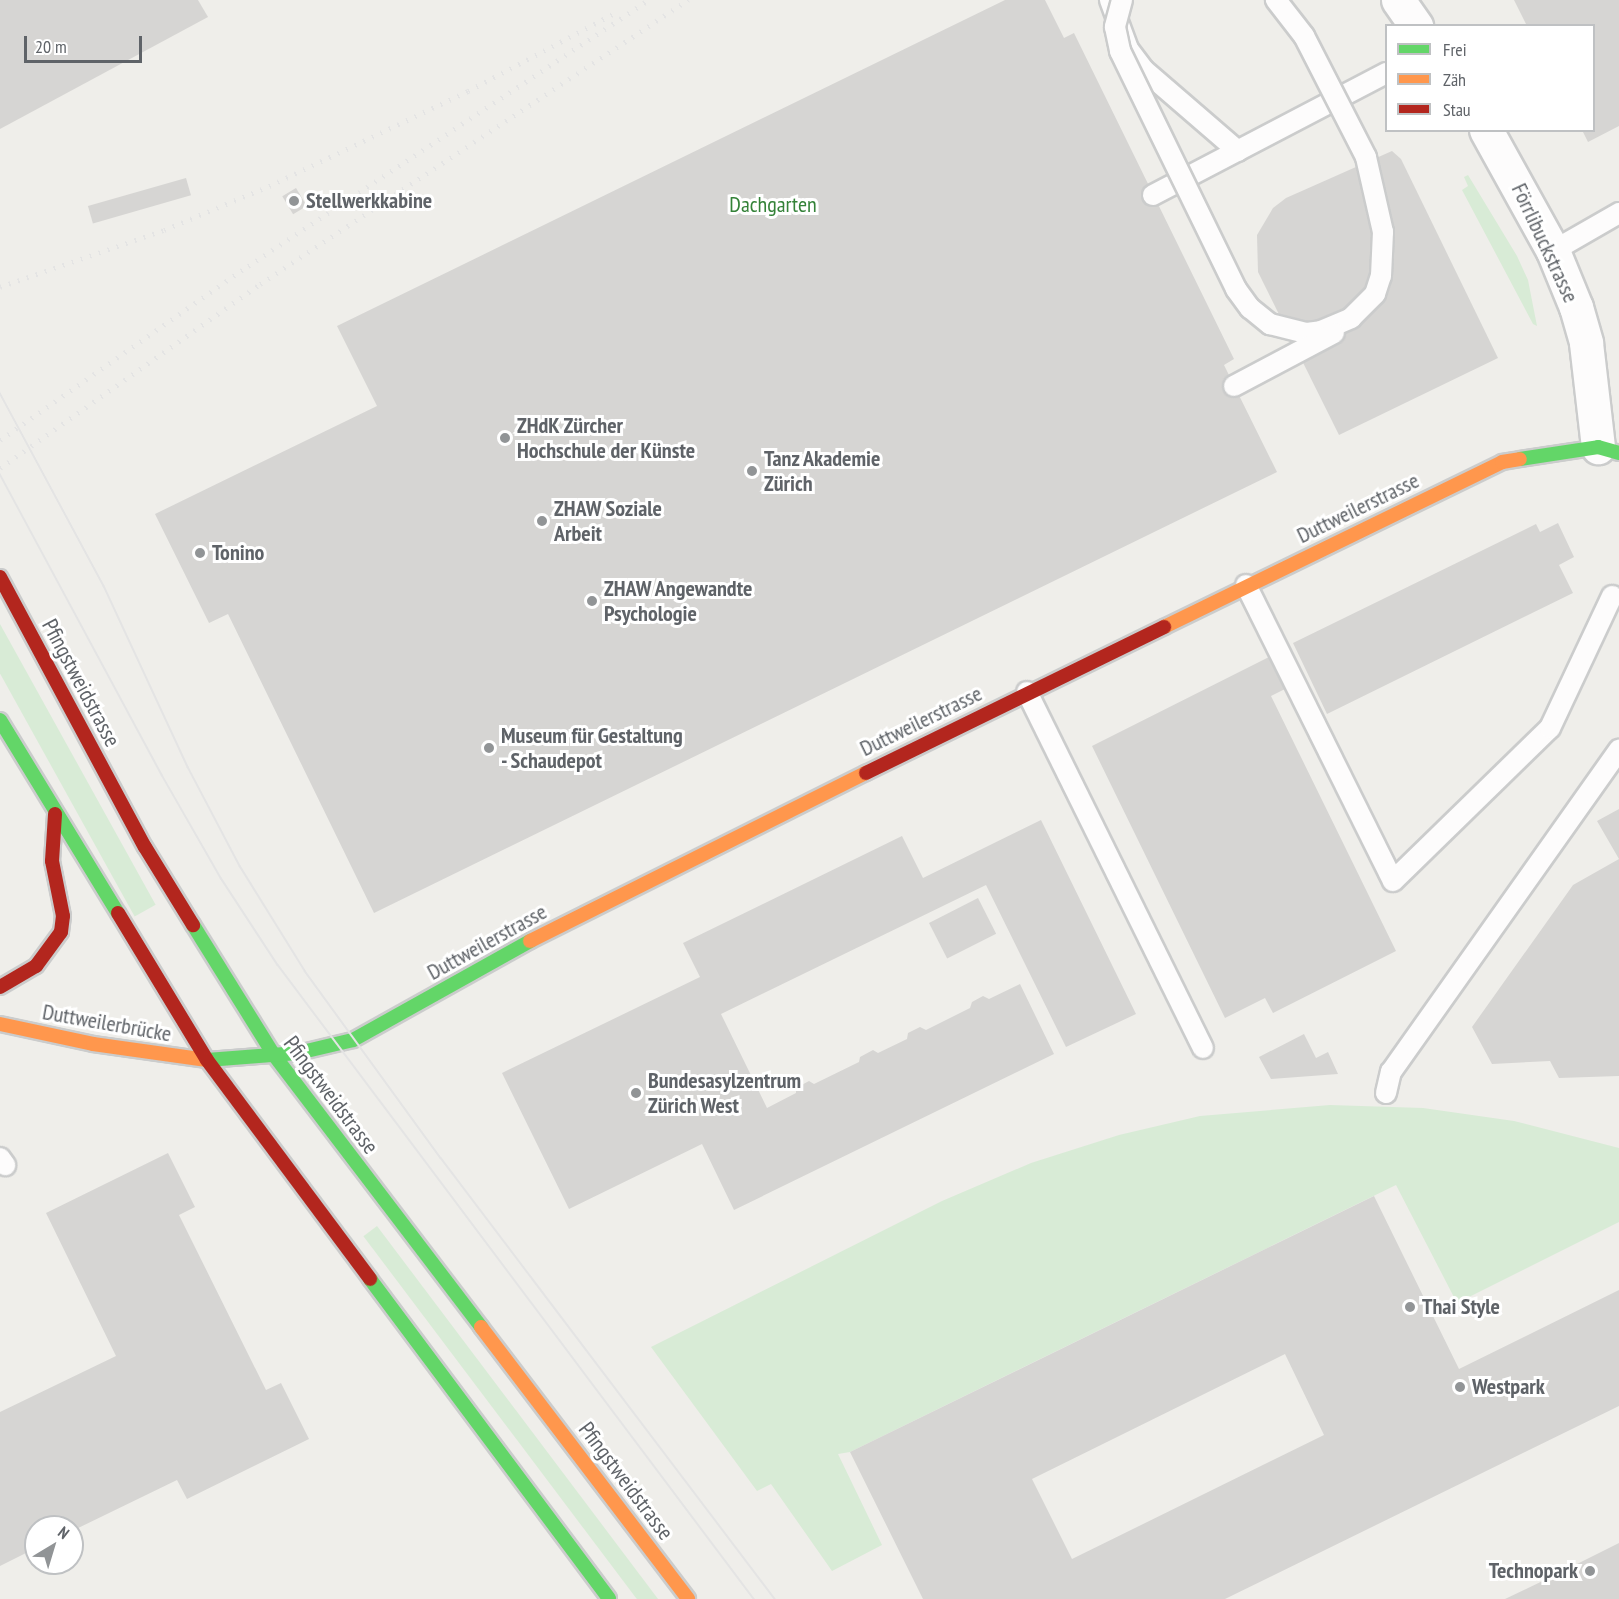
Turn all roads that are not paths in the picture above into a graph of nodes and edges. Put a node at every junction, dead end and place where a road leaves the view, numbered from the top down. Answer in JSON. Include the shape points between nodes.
{"nodes":[{"id":1,"x":1110,"y":0,"type":"edge"},
{"id":2,"x":1122,"y":0,"type":"edge"},
{"id":3,"x":1276,"y":0,"type":"edge"},
{"id":4,"x":1284,"y":0,"type":"edge"},
{"id":5,"x":1398,"y":0,"type":"edge"},
{"id":6,"x":1415,"y":24,"type":"edge"},
{"id":7,"x":1385,"y":75,"type":"edge"},
{"id":8,"x":1487,"y":132,"type":"edge"},
{"id":9,"x":1238,"y":151,"type":"junction"},
{"id":10,"x":1153,"y":195,"type":"dead end"},
{"id":11,"x":1619,"y":213,"type":"edge"},
{"id":12,"x":1553,"y":251,"type":"junction"},
{"id":13,"x":1234,"y":386,"type":"dead end"},
{"id":14,"x":1608,"y":450,"type":"edge"},
{"id":15,"x":0,"y":577,"type":"edge"},
{"id":16,"x":1246,"y":585,"type":"junction"},
{"id":17,"x":1612,"y":596,"type":"dead end"},
{"id":18,"x":1027,"y":692,"type":"junction"},
{"id":19,"x":0,"y":720,"type":"edge"},
{"id":20,"x":1619,"y":750,"type":"edge"},
{"id":21,"x":55,"y":814,"type":"junction"},
{"id":22,"x":0,"y":987,"type":"edge"},
{"id":23,"x":0,"y":1024,"type":"edge"},
{"id":24,"x":1203,"y":1048,"type":"dead end"},
{"id":25,"x":274,"y":1055,"type":"junction"},
{"id":26,"x":207,"y":1060,"type":"junction"},
{"id":27,"x":1386,"y":1093,"type":"dead end"},
{"id":28,"x":609,"y":1599,"type":"edge"},
{"id":29,"x":688,"y":1599,"type":"edge"}],
"edges":[{"from":1,"to":9,"type":"lane","bridge":true,"via":[[1128,50],[1160,86]]},
{"from":2,"to":3,"type":"lane","bridge":true,"via":[[1114,27],[1120,51],[1236,289],[1250,309],[1270,324],[1307,333],[1351,318],[1375,294],[1381,276],[1383,232],[1366,157],[1304,36]]},
{"from":4,"to":13,"type":"lane","bridge":true,"via":[[1309,33],[1372,154],[1386,210],[1386,254],[1371,295],[1357,315],[1324,339]]},
{"from":5,"to":6,"type":"street"},
{"from":7,"to":9,"type":"lane"},
{"from":8,"to":12,"type":"street","name":"Förrlibuckstrasse"},
{"from":9,"to":10,"type":"lane"},
{"from":11,"to":12,"type":"lane"},
{"from":12,"to":14,"type":"street","name":"Förrlibuckstrasse","via":[[1586,343]]},
{"from":14,"to":16,"type":"main road","name":"Duttweilerstrasse","via":[[1502,462]]},
{"from":15,"to":25,"type":"main road","name":"Pfingstweidstrasse","via":[[145,847]]},
{"from":16,"to":17,"type":"lane","via":[[1393,881],[1550,728]]},
{"from":16,"to":18,"type":"main road","name":"Duttweilerstrasse"},
{"from":18,"to":24,"type":"lane"},
{"from":18,"to":25,"type":"main road","name":"Duttweilerstrasse","via":[[522,945],[373,1031],[336,1046]]},
{"from":19,"to":21,"type":"main road"},
{"from":20,"to":27,"type":"lane","via":[[1391,1071]]},
{"from":21,"to":22,"type":"main road","via":[[52,861],[63,916],[61,932],[36,966]]},
{"from":21,"to":26,"type":"main road"},
{"from":23,"to":26,"type":"main road","name":"Duttweilerbrücke","via":[[103,1046]]},
{"from":25,"to":26,"type":"main road","name":"Duttweilerstrasse"},
{"from":25,"to":29,"type":"main road","name":"Pfingstweidstrasse"},
{"from":26,"to":28,"type":"main road"}]}
